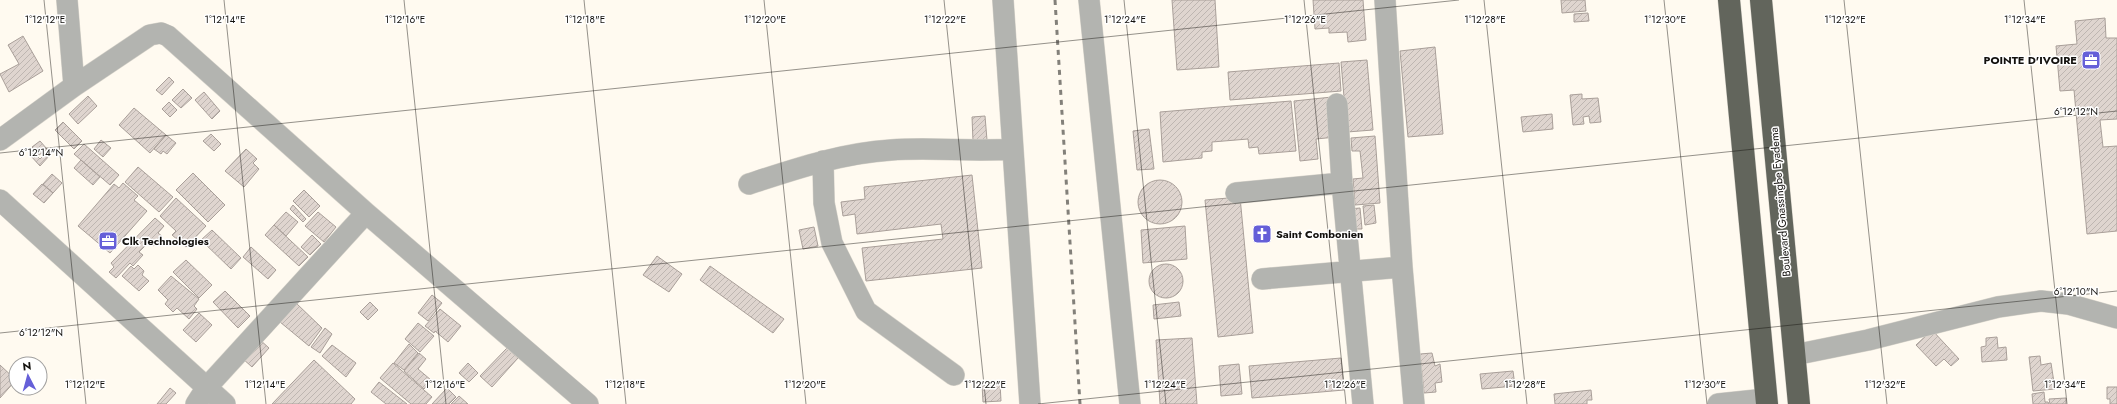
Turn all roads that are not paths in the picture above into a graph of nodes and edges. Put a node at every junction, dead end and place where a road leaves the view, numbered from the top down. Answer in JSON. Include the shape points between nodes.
{"nodes":[{"id":1,"x":67,"y":0,"type":"edge"},
{"id":2,"x":1003,"y":0,"type":"edge"},
{"id":3,"x":1089,"y":0,"type":"edge"},
{"id":4,"x":1385,"y":0,"type":"edge"},
{"id":5,"x":1729,"y":0,"type":"edge"},
{"id":6,"x":1761,"y":0,"type":"edge"},
{"id":7,"x":74,"y":86,"type":"junction"},
{"id":8,"x":1337,"y":104,"type":"dead end"},
{"id":9,"x":0,"y":140,"type":"edge"},
{"id":10,"x":1012,"y":149,"type":"junction"},
{"id":11,"x":823,"y":161,"type":"junction"},
{"id":12,"x":1342,"y":183,"type":"junction"},
{"id":13,"x":749,"y":184,"type":"dead end"},
{"id":14,"x":1236,"y":193,"type":"dead end"},
{"id":15,"x":0,"y":200,"type":"edge"},
{"id":16,"x":366,"y":213,"type":"junction"},
{"id":17,"x":1402,"y":267,"type":"junction"},
{"id":18,"x":1351,"y":272,"type":"junction"},
{"id":19,"x":1262,"y":279,"type":"dead end"},
{"id":20,"x":2117,"y":318,"type":"edge"},
{"id":21,"x":1794,"y":355,"type":"junction"},
{"id":22,"x":954,"y":375,"type":"dead end"},
{"id":23,"x":201,"y":396,"type":"edge"},
{"id":24,"x":1766,"y":401,"type":"edge"},
{"id":25,"x":226,"y":404,"type":"edge"},
{"id":26,"x":588,"y":404,"type":"edge"},
{"id":27,"x":1030,"y":404,"type":"edge"},
{"id":28,"x":1130,"y":404,"type":"edge"},
{"id":29,"x":1363,"y":404,"type":"edge"},
{"id":30,"x":1414,"y":404,"type":"edge"},
{"id":31,"x":1718,"y":404,"type":"edge"},
{"id":32,"x":1799,"y":404,"type":"edge"}],
"edges":[{"from":1,"to":7,"type":"street"},
{"from":2,"to":10,"type":"street"},
{"from":3,"to":28,"type":"street"},
{"from":4,"to":17,"type":"street"},
{"from":5,"to":24,"type":"highway"},
{"from":6,"to":21,"type":"highway","name":"Boulevard Gnassingbe Eyadema"},
{"from":7,"to":9,"type":"street"},
{"from":7,"to":16,"type":"street","via":[[150,35],[161,33],[168,36]]},
{"from":8,"to":12,"type":"street"},
{"from":10,"to":11,"type":"street","via":[[890,150]]},
{"from":10,"to":27,"type":"street"},
{"from":11,"to":13,"type":"street"},
{"from":11,"to":22,"type":"street","via":[[824,203],[832,243],[866,311]]},
{"from":12,"to":14,"type":"street"},
{"from":12,"to":18,"type":"street"},
{"from":15,"to":23,"type":"street"},
{"from":16,"to":23,"type":"street"},
{"from":16,"to":26,"type":"street"},
{"from":17,"to":18,"type":"street"},
{"from":17,"to":30,"type":"street"},
{"from":18,"to":19,"type":"street"},
{"from":18,"to":29,"type":"street"},
{"from":20,"to":21,"type":"street","via":[[2068,304],[2041,301],[1998,307],[1868,340]]},
{"from":21,"to":32,"type":"highway","name":"Boulevard Gnassingbe Eyadema"},
{"from":23,"to":25,"type":"street"},
{"from":24,"to":31,"type":"street"}]}
